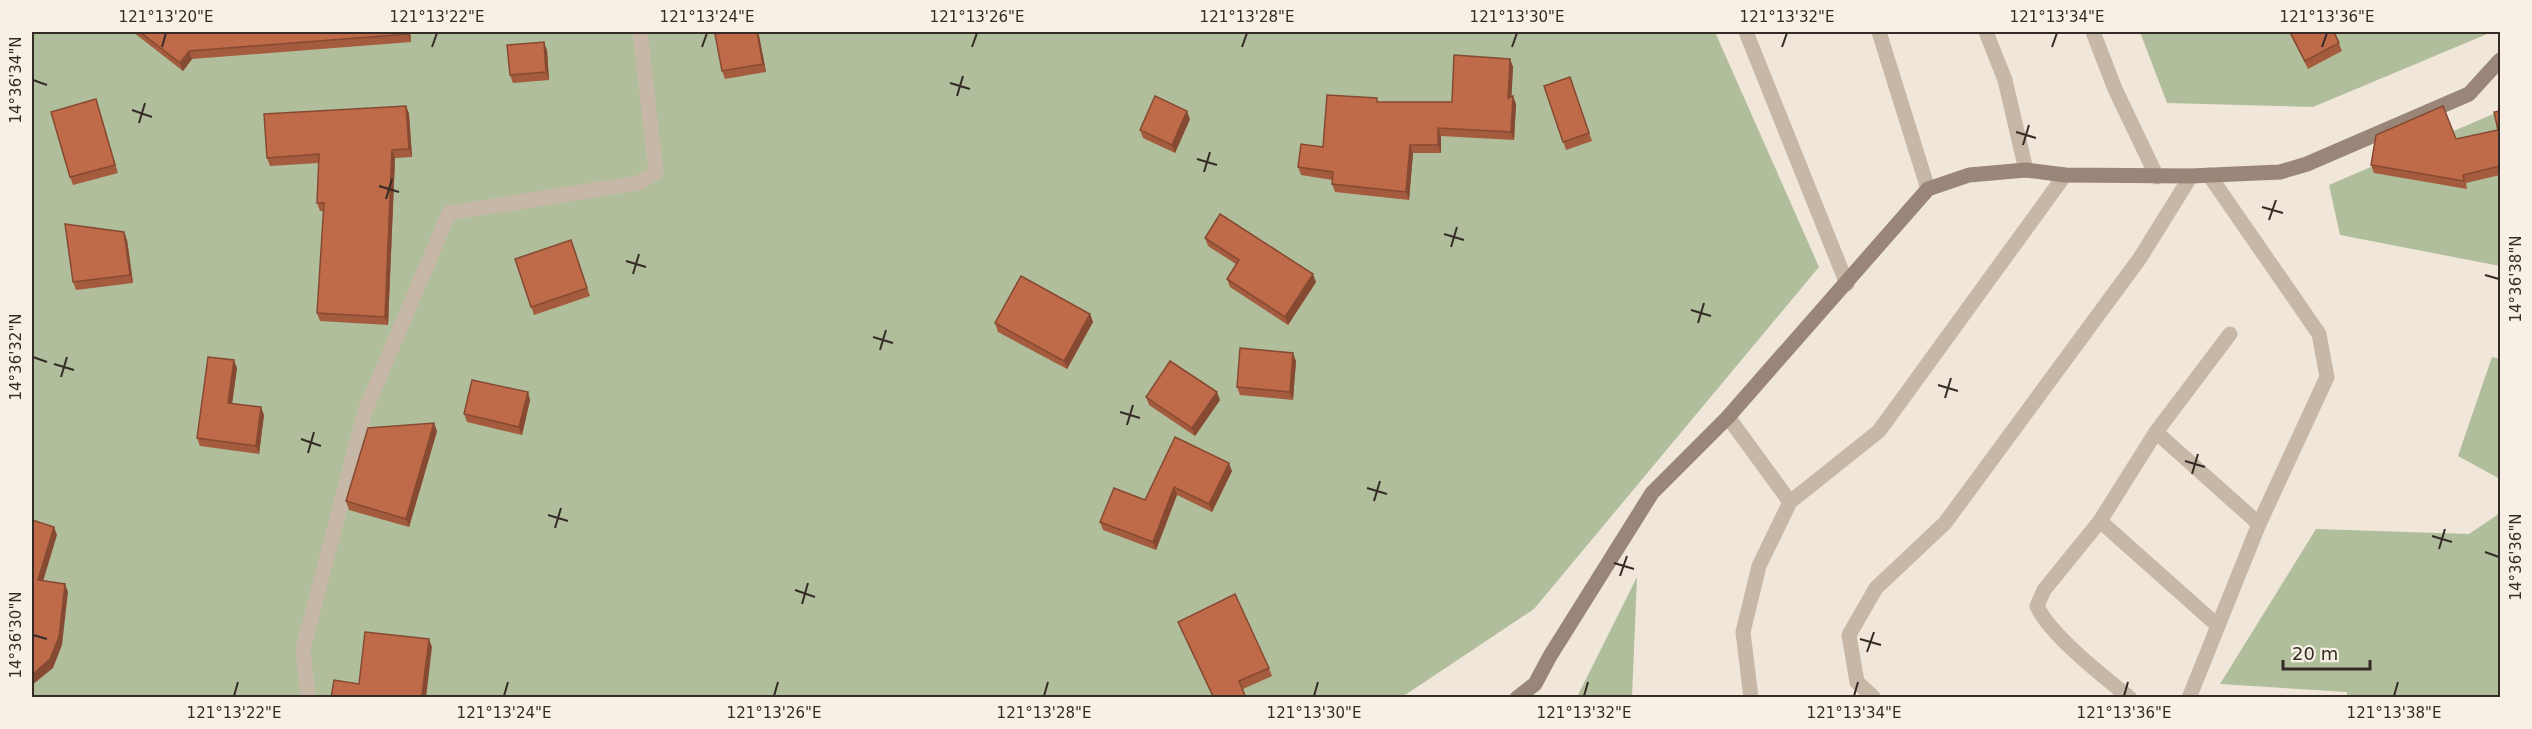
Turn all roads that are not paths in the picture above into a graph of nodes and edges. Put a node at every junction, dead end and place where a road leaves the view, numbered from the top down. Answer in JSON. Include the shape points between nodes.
{"nodes":[{"id":1,"x":640,"y":32,"type":"edge"},
{"id":2,"x":1746,"y":32,"type":"edge"},
{"id":3,"x":1879,"y":32,"type":"edge"},
{"id":4,"x":1986,"y":32,"type":"edge"},
{"id":5,"x":2092,"y":32,"type":"edge"},
{"id":6,"x":2500,"y":60,"type":"edge"},
{"id":7,"x":2026,"y":170,"type":"junction"},
{"id":8,"x":2065,"y":175,"type":"junction"},
{"id":9,"x":2209,"y":175,"type":"junction"},
{"id":10,"x":2157,"y":177,"type":"junction"},
{"id":11,"x":2191,"y":177,"type":"junction"},
{"id":12,"x":1928,"y":189,"type":"junction"},
{"id":13,"x":1847,"y":284,"type":"junction"},
{"id":14,"x":2230,"y":334,"type":"dead end"},
{"id":15,"x":1728,"y":417,"type":"junction"},
{"id":16,"x":2156,"y":432,"type":"junction"},
{"id":17,"x":1790,"y":502,"type":"junction"},
{"id":18,"x":2100,"y":520,"type":"junction"},
{"id":19,"x":2259,"y":524,"type":"junction"},
{"id":20,"x":2217,"y":626,"type":"junction"},
{"id":21,"x":2128,"y":697,"type":"edge"},
{"id":22,"x":308,"y":698,"type":"edge"},
{"id":23,"x":1517,"y":698,"type":"edge"},
{"id":24,"x":1751,"y":698,"type":"edge"},
{"id":25,"x":1874,"y":698,"type":"edge"},
{"id":26,"x":2189,"y":698,"type":"edge"}],
"edges":[{"from":1,"to":22,"type":"street","via":[[656,172],[639,183],[449,213],[365,411],[303,649]]},
{"from":2,"to":13,"type":"street"},
{"from":3,"to":12,"type":"street"},
{"from":4,"to":7,"type":"street","via":[[2005,80]]},
{"from":5,"to":10,"type":"street"},
{"from":6,"to":9,"type":"street","via":[[2469,94],[2307,164],[2280,172]]},
{"from":7,"to":8,"type":"street"},
{"from":7,"to":12,"type":"street","via":[[1968,175]]},
{"from":8,"to":10,"type":"street"},
{"from":8,"to":17,"type":"street","via":[[1879,431]]},
{"from":9,"to":11,"type":"street"},
{"from":9,"to":19,"type":"street","via":[[2319,334],[2327,376]]},
{"from":10,"to":11,"type":"street"},
{"from":11,"to":25,"type":"street","via":[[2140,258],[1945,523],[1876,588],[1849,635],[1857,682]]},
{"from":12,"to":13,"type":"street"},
{"from":13,"to":15,"type":"street"},
{"from":14,"to":16,"type":"street"},
{"from":15,"to":17,"type":"street"},
{"from":15,"to":23,"type":"street","via":[[1652,494],[1535,684]]},
{"from":16,"to":18,"type":"street"},
{"from":16,"to":19,"type":"street"},
{"from":17,"to":24,"type":"street","via":[[1759,566],[1743,633]]},
{"from":18,"to":20,"type":"street"},
{"from":18,"to":21,"type":"street","via":[[2044,590],[2037,606],[2054,631]]},
{"from":19,"to":20,"type":"street"},
{"from":20,"to":26,"type":"street"}]}
